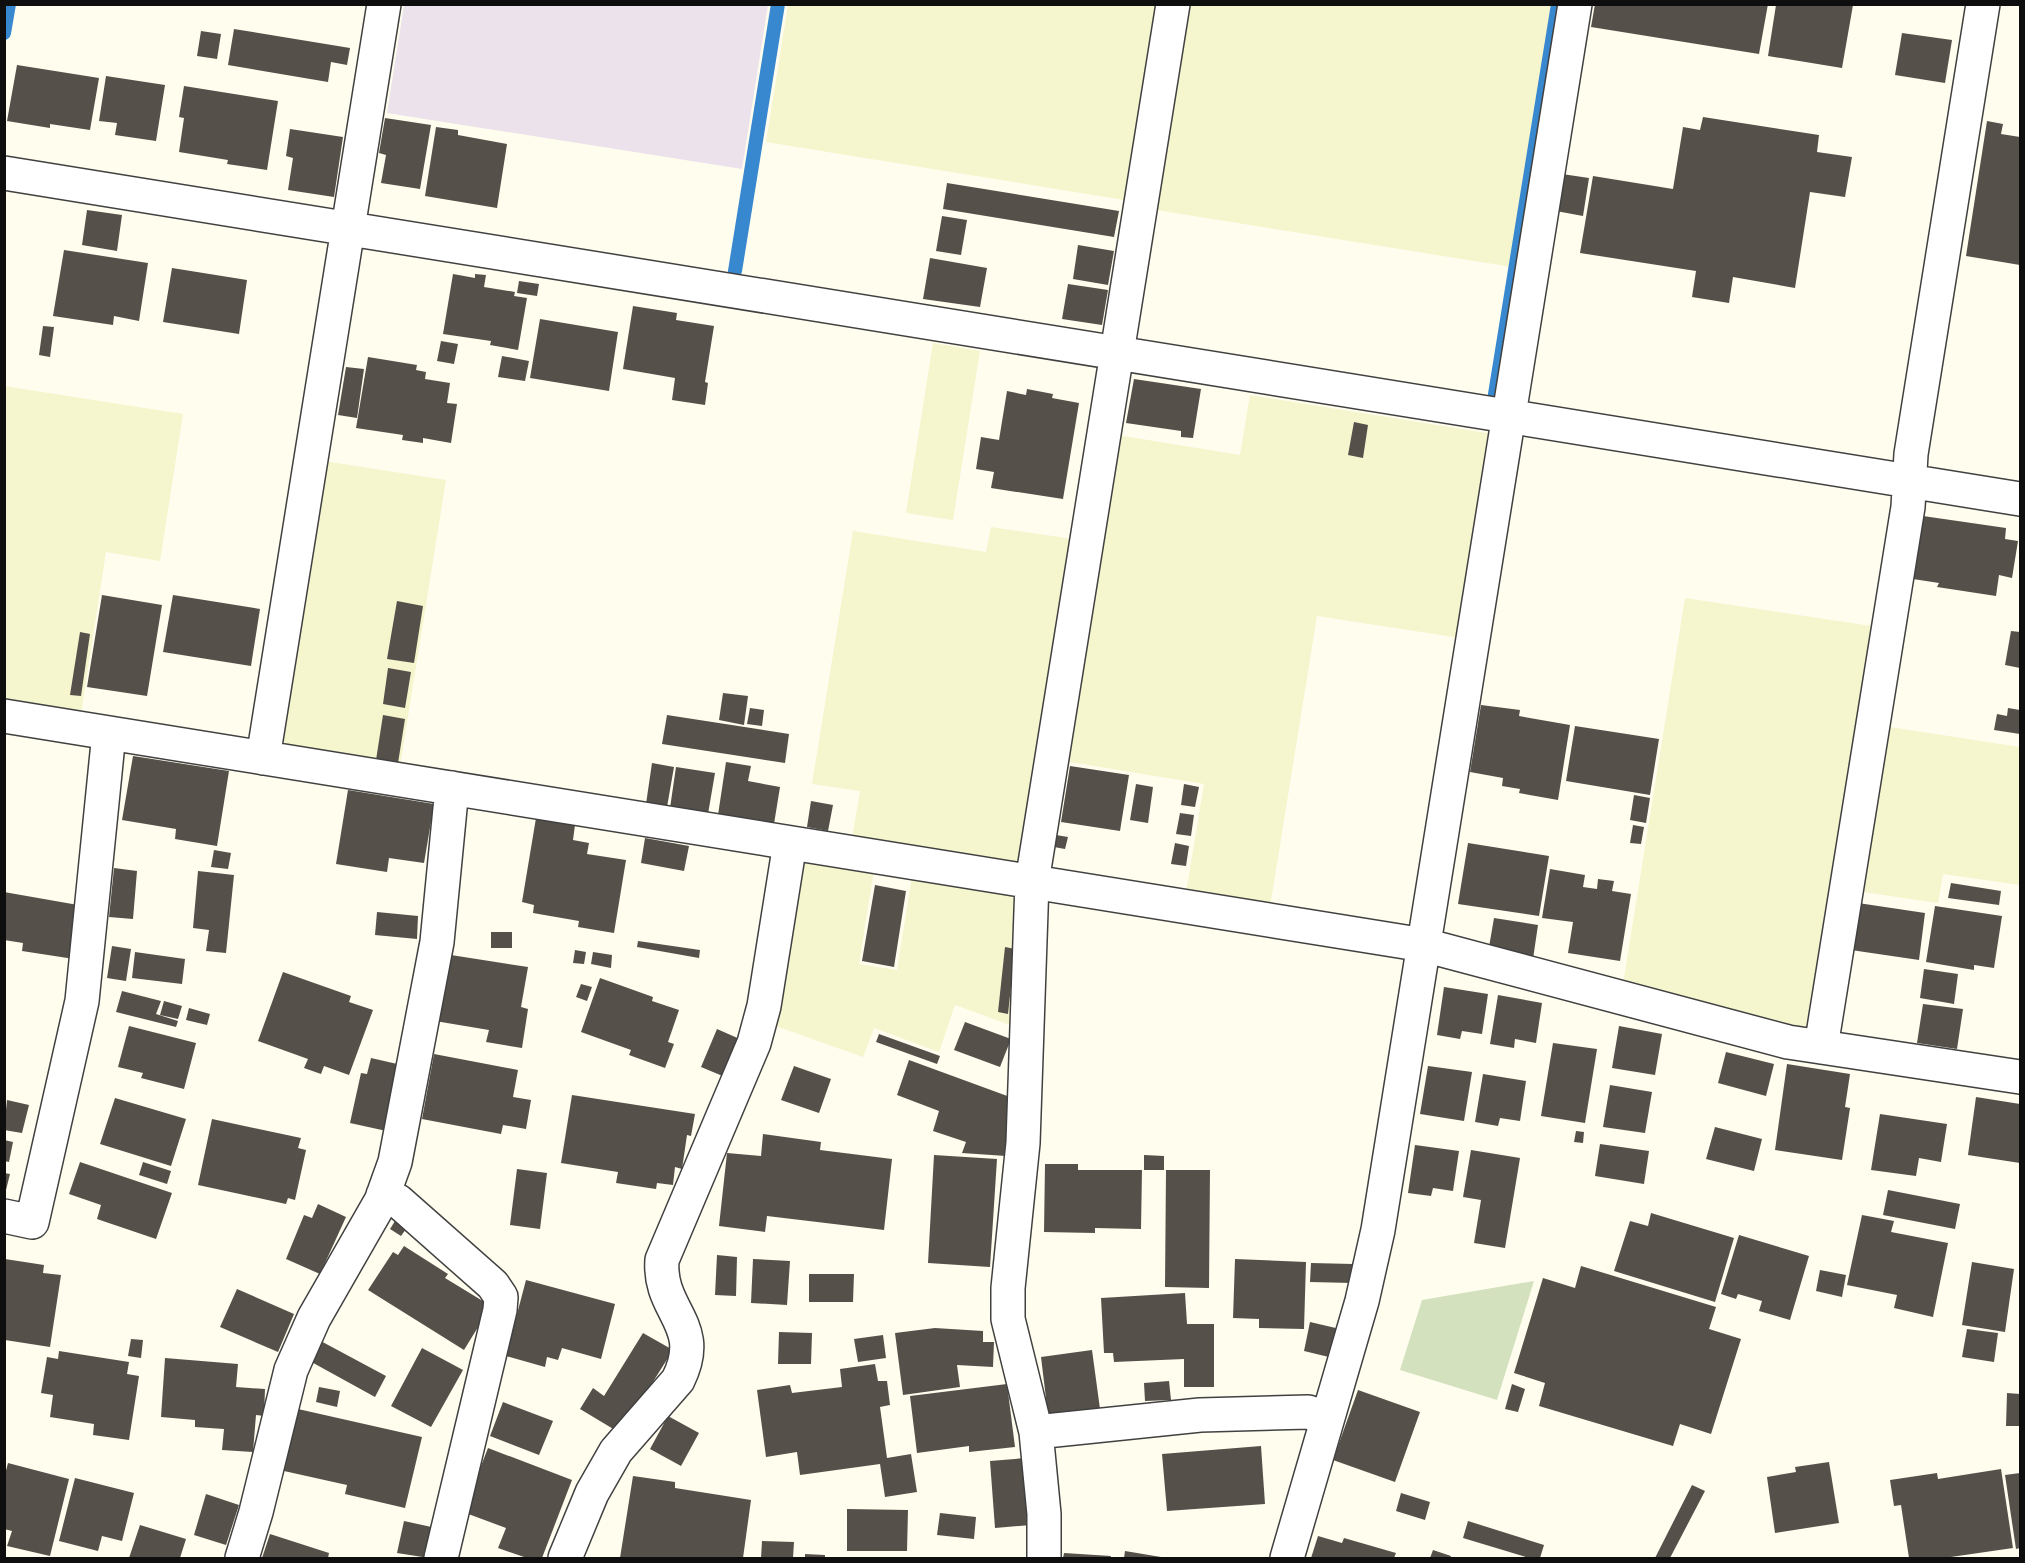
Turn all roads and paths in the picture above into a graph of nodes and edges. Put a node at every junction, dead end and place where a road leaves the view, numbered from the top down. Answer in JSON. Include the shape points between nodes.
{"nodes":[{"id":1,"x":384,"y":4,"type":"edge"},
{"id":2,"x":1173,"y":4,"type":"edge"},
{"id":3,"x":1575,"y":4,"type":"edge"},
{"id":4,"x":1983,"y":4,"type":"edge"},
{"id":5,"x":4,"y":173,"type":"edge"},
{"id":6,"x":348,"y":228,"type":"junction"},
{"id":7,"x":1117,"y":352,"type":"junction"},
{"id":8,"x":1509,"y":416,"type":"junction"},
{"id":9,"x":1909,"y":481,"type":"junction"},
{"id":10,"x":2020,"y":499,"type":"edge"},
{"id":11,"x":4,"y":716,"type":"edge"},
{"id":12,"x":109,"y":733,"type":"junction"},
{"id":13,"x":263,"y":758,"type":"junction"},
{"id":14,"x":452,"y":788,"type":"junction"},
{"id":15,"x":790,"y":843,"type":"junction"},
{"id":16,"x":1032,"y":882,"type":"junction"},
{"id":17,"x":1424,"y":945,"type":"junction"},
{"id":18,"x":1821,"y":1047,"type":"junction"},
{"id":19,"x":2020,"y":1077,"type":"edge"},
{"id":20,"x":382,"y":1195,"type":"junction"},
{"id":21,"x":4,"y":1216,"type":"edge"},
{"id":22,"x":1327,"y":1418,"type":"junction"},
{"id":23,"x":1036,"y":1432,"type":"junction"},
{"id":24,"x":242,"y":1558,"type":"edge"},
{"id":25,"x":441,"y":1558,"type":"edge"},
{"id":26,"x":565,"y":1558,"type":"edge"},
{"id":27,"x":1044,"y":1558,"type":"edge"},
{"id":28,"x":1287,"y":1558,"type":"edge"}],
"edges":[{"from":1,"to":6,"type":"street"},
{"from":2,"to":7,"type":"street"},
{"from":3,"to":8,"type":"street"},
{"from":4,"to":9,"type":"street","via":[[1912,442]]},
{"from":5,"to":6,"type":"street"},
{"from":6,"to":7,"type":"street"},
{"from":6,"to":13,"type":"street"},
{"from":7,"to":8,"type":"street"},
{"from":7,"to":16,"type":"street"},
{"from":8,"to":9,"type":"street"},
{"from":8,"to":17,"type":"street"},
{"from":9,"to":10,"type":"street"},
{"from":9,"to":18,"type":"street"},
{"from":11,"to":12,"type":"street"},
{"from":12,"to":13,"type":"street"},
{"from":12,"to":21,"type":"street","via":[[82,1001],[33,1222]]},
{"from":13,"to":14,"type":"street"},
{"from":14,"to":15,"type":"street"},
{"from":14,"to":20,"type":"street","via":[[431,981],[398,1151]]},
{"from":15,"to":16,"type":"street"},
{"from":15,"to":26,"type":"street","via":[[764,1006],[754,1043],[662,1260],[664,1288],[687,1338],[684,1367],[678,1380],[616,1451],[592,1493]]},
{"from":16,"to":17,"type":"street"},
{"from":16,"to":23,"type":"street","via":[[1023,1143],[1008,1319]]},
{"from":17,"to":18,"type":"street","via":[[1788,1042]]},
{"from":17,"to":22,"type":"street","via":[[1378,1230],[1362,1301]]},
{"from":18,"to":19,"type":"street"},
{"from":20,"to":24,"type":"street","via":[[314,1318],[291,1370]]},
{"from":20,"to":25,"type":"street","via":[[398,1201],[493,1285],[501,1297]]},
{"from":22,"to":23,"type":"street","via":[[1308,1412],[1200,1415]]},
{"from":22,"to":28,"type":"street"},
{"from":23,"to":27,"type":"street"}]}
